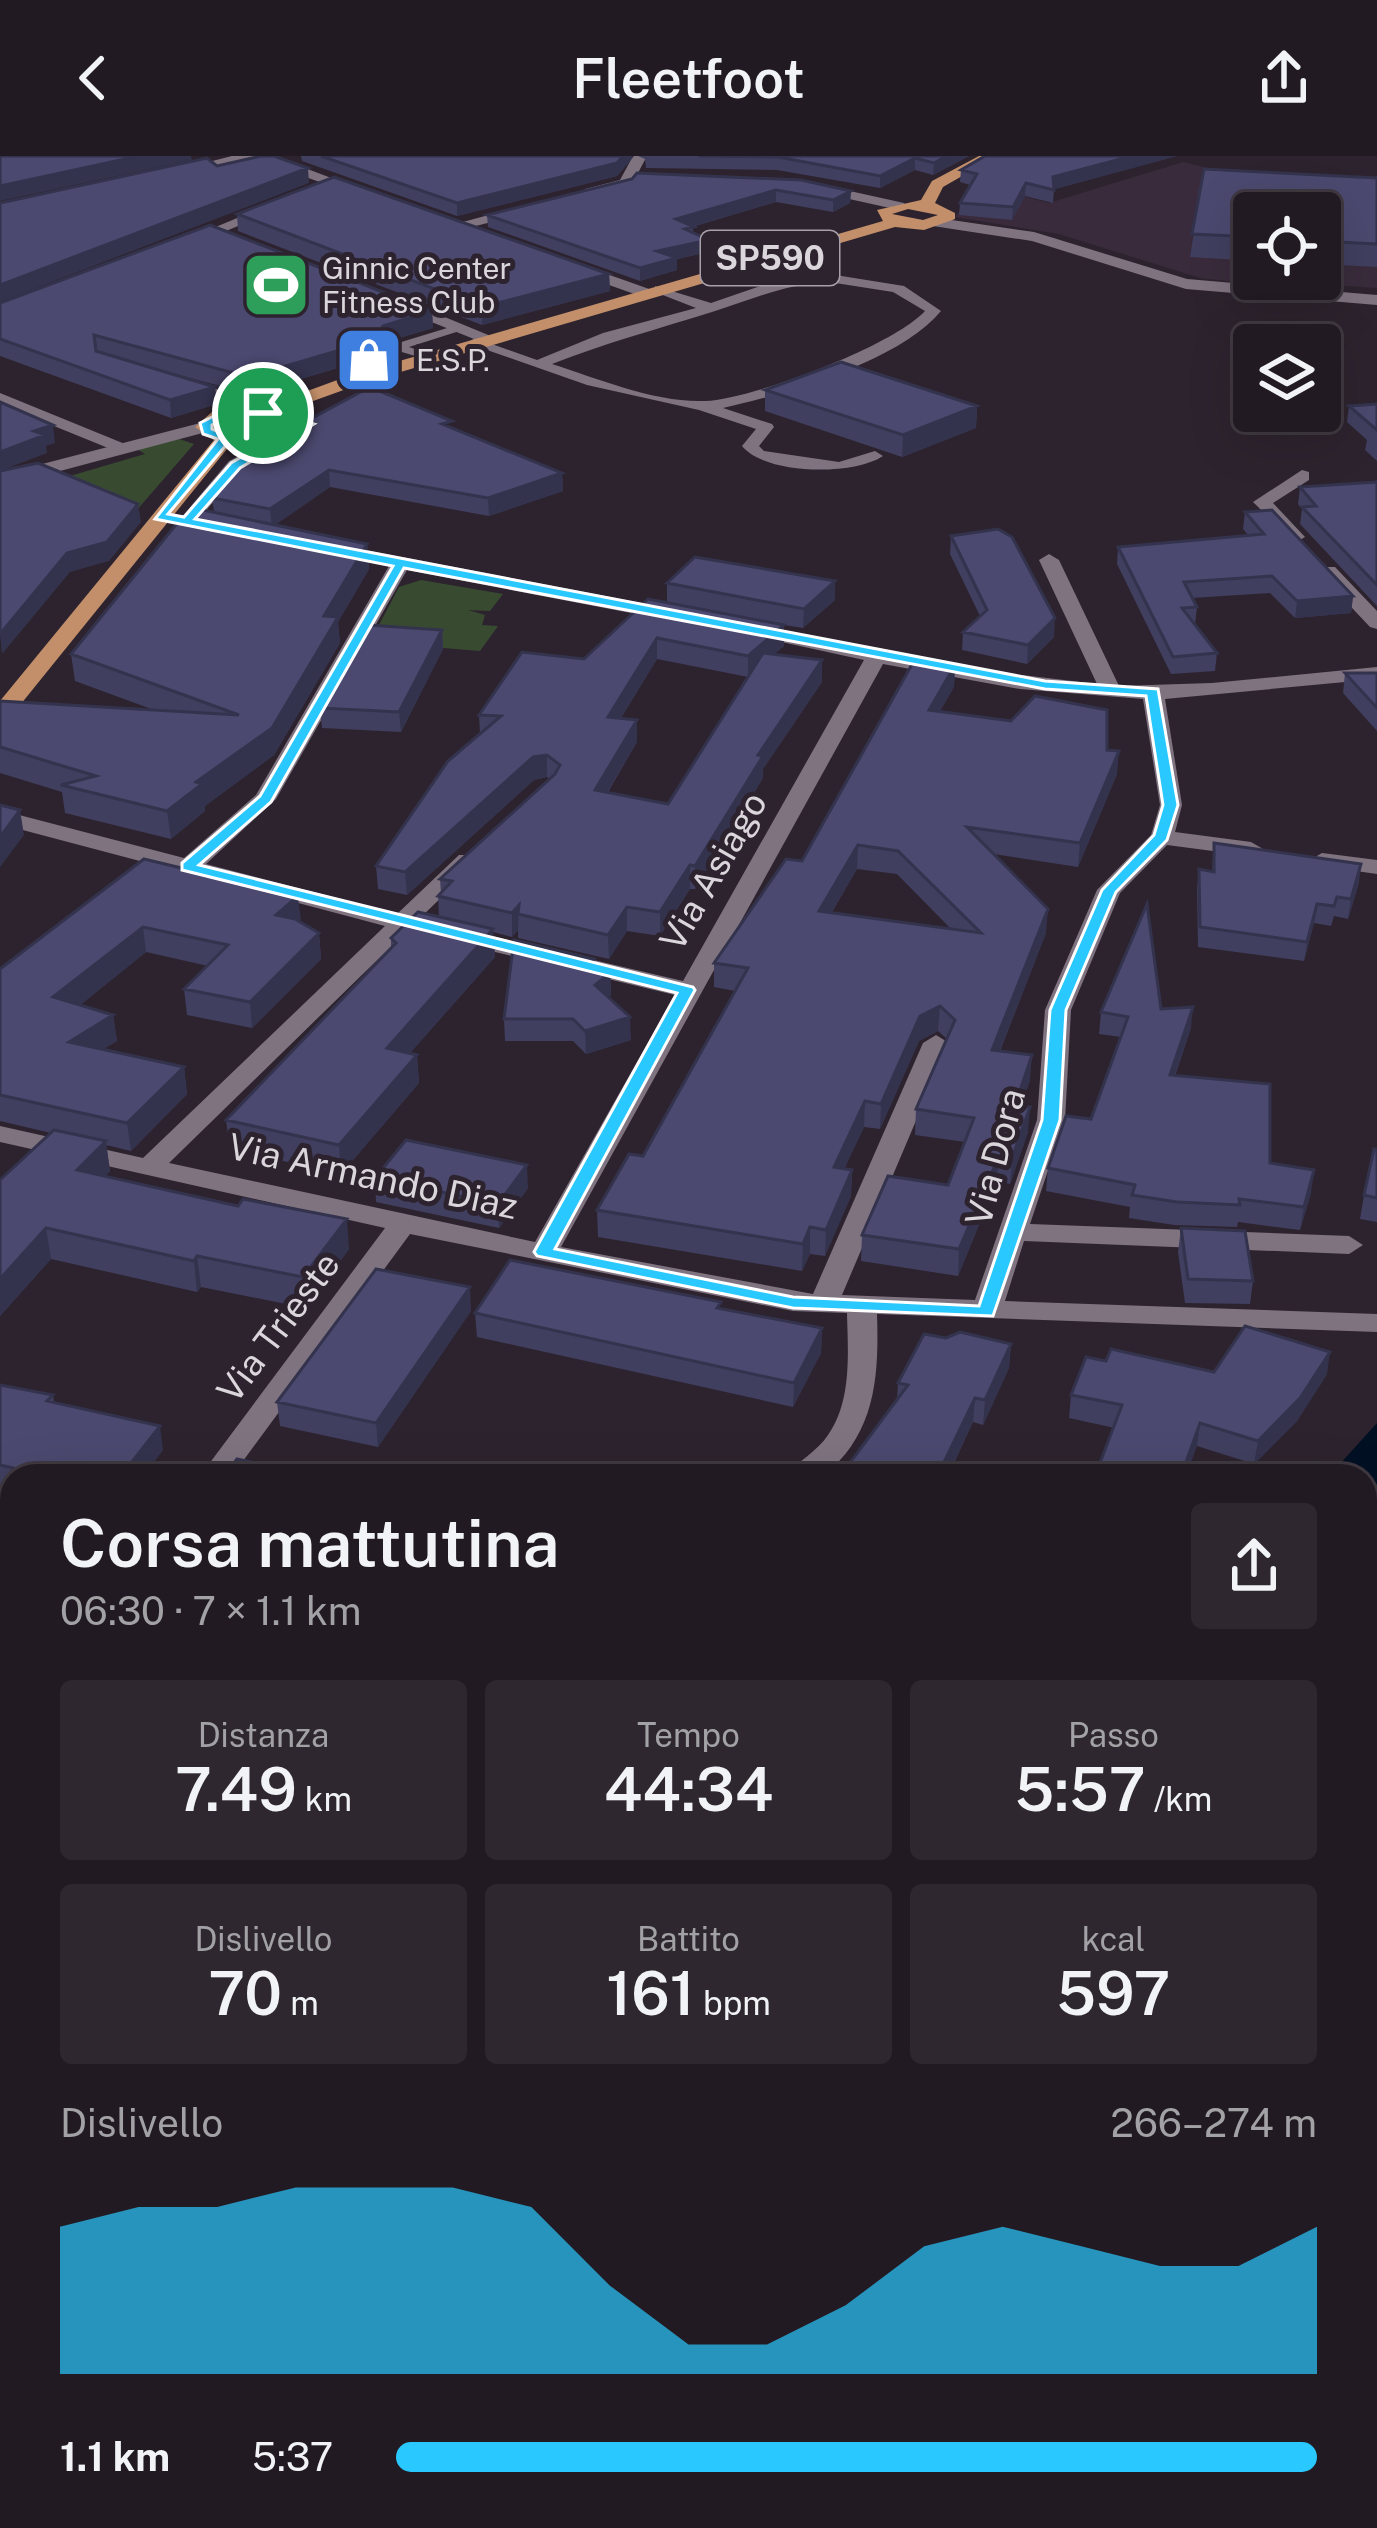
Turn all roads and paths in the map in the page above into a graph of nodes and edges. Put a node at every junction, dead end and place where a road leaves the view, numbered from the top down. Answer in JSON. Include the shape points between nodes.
{"nodes":[{"id":1,"x":255,"y":156,"type":"edge"},
{"id":2,"x":640,"y":156,"type":"edge"},
{"id":3,"x":990,"y":156,"type":"edge"},
{"id":4,"x":159,"y":175,"type":"edge"},
{"id":5,"x":630,"y":176,"type":"junction"},
{"id":6,"x":653,"y":177,"type":"edge"},
{"id":7,"x":335,"y":183,"type":"junction"},
{"id":8,"x":793,"y":184,"type":"edge"},
{"id":9,"x":315,"y":191,"type":"edge"},
{"id":10,"x":376,"y":197,"type":"edge"},
{"id":11,"x":296,"y":200,"type":"edge"},
{"id":12,"x":562,"y":200,"type":"edge"},
{"id":13,"x":541,"y":205,"type":"edge"},
{"id":14,"x":926,"y":206,"type":"junction"},
{"id":15,"x":896,"y":214,"type":"junction"},
{"id":16,"x":436,"y":219,"type":"edge"},
{"id":17,"x":938,"y":223,"type":"junction"},
{"id":18,"x":456,"y":226,"type":"junction"},
{"id":19,"x":216,"y":232,"type":"junction"},
{"id":20,"x":238,"y":240,"type":"edge"},
{"id":21,"x":499,"y":241,"type":"edge"},
{"id":22,"x":172,"y":248,"type":"edge"},
{"id":23,"x":562,"y":263,"type":"edge"},
{"id":24,"x":653,"y":291,"type":"junction"},
{"id":25,"x":382,"y":297,"type":"edge"},
{"id":26,"x":1377,"y":299,"type":"edge"},
{"id":27,"x":711,"y":308,"type":"junction"},
{"id":28,"x":461,"y":328,"type":"junction"},
{"id":29,"x":483,"y":341,"type":"junction"},
{"id":30,"x":427,"y":358,"type":"junction"},
{"id":31,"x":540,"y":364,"type":"junction"},
{"id":32,"x":151,"y":374,"type":"edge"},
{"id":33,"x":0,"y":398,"type":"edge"},
{"id":34,"x":705,"y":407,"type":"junction"},
{"id":35,"x":262,"y":414,"type":"junction"},
{"id":36,"x":204,"y":427,"type":"junction"},
{"id":37,"x":226,"y":438,"type":"junction"},
{"id":38,"x":118,"y":446,"type":"junction"},
{"id":39,"x":875,"y":456,"type":"edge"},
{"id":40,"x":1302,"y":476,"type":"dead end"},
{"id":41,"x":0,"y":481,"type":"edge"},
{"id":42,"x":159,"y":516,"type":"junction"},
{"id":43,"x":198,"y":524,"type":"joint"},
{"id":44,"x":315,"y":547,"type":"edge"},
{"id":45,"x":1049,"y":560,"type":"dead end"},
{"id":46,"x":400,"y":563,"type":"junction"},
{"id":47,"x":1377,"y":623,"type":"edge"},
{"id":48,"x":878,"y":654,"type":"junction"},
{"id":49,"x":1377,"y":673,"type":"edge"},
{"id":50,"x":1111,"y":692,"type":"junction"},
{"id":51,"x":1153,"y":692,"type":"junction"},
{"id":52,"x":0,"y":715,"type":"edge"},
{"id":53,"x":0,"y":818,"type":"edge"},
{"id":54,"x":1162,"y":837,"type":"junction"},
{"id":55,"x":479,"y":849,"type":"edge"},
{"id":56,"x":188,"y":867,"type":"junction"},
{"id":57,"x":1377,"y":868,"type":"edge"},
{"id":58,"x":399,"y":922,"type":"junction"},
{"id":59,"x":687,"y":990,"type":"junction"},
{"id":60,"x":936,"y":1043,"type":"dead end"},
{"id":61,"x":0,"y":1134,"type":"edge"},
{"id":62,"x":148,"y":1168,"type":"junction"},
{"id":63,"x":403,"y":1224,"type":"junction"},
{"id":64,"x":1013,"y":1232,"type":"junction"},
{"id":65,"x":1349,"y":1245,"type":"dead end"},
{"id":66,"x":544,"y":1252,"type":"junction"},
{"id":67,"x":824,"y":1304,"type":"junction"},
{"id":68,"x":862,"y":1306,"type":"junction"},
{"id":69,"x":986,"y":1312,"type":"junction"},
{"id":70,"x":1377,"y":1324,"type":"edge"},
{"id":71,"x":225,"y":1464,"type":"edge"},
{"id":72,"x":815,"y":1464,"type":"edge"}],
"edges":[{"from":1,"to":4,"type":"street"},
{"from":1,"to":7,"type":"street"},
{"from":2,"to":5,"type":"street"},
{"from":3,"to":14,"type":"main road","via":[[937,184]]},
{"from":5,"to":6,"type":"street"},
{"from":5,"to":12,"type":"street"},
{"from":7,"to":9,"type":"street"},
{"from":7,"to":10,"type":"street"},
{"from":8,"to":15,"type":"street","via":[[840,190]]},
{"from":11,"to":19,"type":"street"},
{"from":13,"to":18,"type":"street"},
{"from":14,"to":15,"type":"main road","number":"SP590"},
{"from":14,"to":17,"type":"main road","via":[[950,216]]},
{"from":15,"to":17,"type":"main road","number":"SP590"},
{"from":15,"to":24,"type":"main road","number":"SP590"},
{"from":16,"to":18,"type":"street"},
{"from":17,"to":26,"type":"street","via":[[1034,237],[1186,284]]},
{"from":18,"to":21,"type":"street"},
{"from":19,"to":20,"type":"street"},
{"from":19,"to":22,"type":"street"},
{"from":23,"to":24,"type":"street"},
{"from":24,"to":27,"type":"lane"},
{"from":24,"to":29,"type":"main road","number":"SP590"},
{"from":25,"to":28,"type":"street"},
{"from":27,"to":31,"type":"lane"},
{"from":27,"to":34,"type":"lane","via":[[765,286],[810,280],[890,287],[934,311],[928,324],[881,349]]},
{"from":28,"to":29,"type":"street"},
{"from":28,"to":30,"type":"lane","via":[[393,347]]},
{"from":29,"to":30,"type":"main road","number":"SP590"},
{"from":29,"to":31,"type":"lane"},
{"from":30,"to":35,"type":"main road","number":"SP590"},
{"from":31,"to":34,"type":"lane"},
{"from":32,"to":35,"type":"street"},
{"from":33,"to":38,"type":"lane"},
{"from":34,"to":39,"type":"lane","via":[[766,427],[750,446],[760,455],[840,467]]},
{"from":35,"to":36,"type":"main road","number":"SP590","via":[[218,416]]},
{"from":35,"to":37,"type":"main road","number":"SP590","via":[[280,425]]},
{"from":35,"to":43,"type":"lane","via":[[308,424],[236,465]]},
{"from":36,"to":37,"type":"main road"},
{"from":36,"to":38,"type":"street"},
{"from":37,"to":42,"type":"main road"},
{"from":38,"to":41,"type":"street"},
{"from":40,"to":47,"type":"street","via":[[1262,502]]},
{"from":42,"to":43,"type":"street"},
{"from":42,"to":52,"type":"main road"},
{"from":44,"to":46,"type":"street"},
{"from":45,"to":50,"type":"street"},
{"from":46,"to":48,"type":"street"},
{"from":46,"to":56,"type":"street","via":[[266,799]]},
{"from":48,"to":50,"type":"street"},
{"from":48,"to":59,"type":"street","name":"Via Asiago"},
{"from":49,"to":51,"type":"street"},
{"from":50,"to":51,"type":"street"},
{"from":51,"to":54,"type":"street","via":[[1171,805]]},
{"from":53,"to":56,"type":"street"},
{"from":54,"to":57,"type":"street"},
{"from":54,"to":64,"type":"street","name":"Via Dora","via":[[1109,890],[1058,1010],[1051,1120]]},
{"from":55,"to":58,"type":"street"},
{"from":56,"to":58,"type":"street"},
{"from":58,"to":59,"type":"street"},
{"from":58,"to":62,"type":"street"},
{"from":59,"to":66,"type":"street","name":"Via Asiago"},
{"from":60,"to":67,"type":"street"},
{"from":61,"to":62,"type":"street","name":"Via Armando Diaz","via":[[41,1155]]},
{"from":62,"to":63,"type":"street","name":"Via Armando Diaz"},
{"from":63,"to":66,"type":"street","name":"Via Armando Diaz"},
{"from":63,"to":71,"type":"street","name":"Via Trieste"},
{"from":64,"to":65,"type":"street"},
{"from":64,"to":69,"type":"street","name":"Via Dora"},
{"from":66,"to":67,"type":"street","name":"Via Armando Diaz"},
{"from":67,"to":68,"type":"street","name":"Via Armando Diaz"},
{"from":68,"to":69,"type":"street","name":"Via Armando Diaz"},
{"from":68,"to":72,"type":"street","via":[[866,1362],[858,1410]]},
{"from":69,"to":70,"type":"street","name":"Via Armando Diaz"}]}
